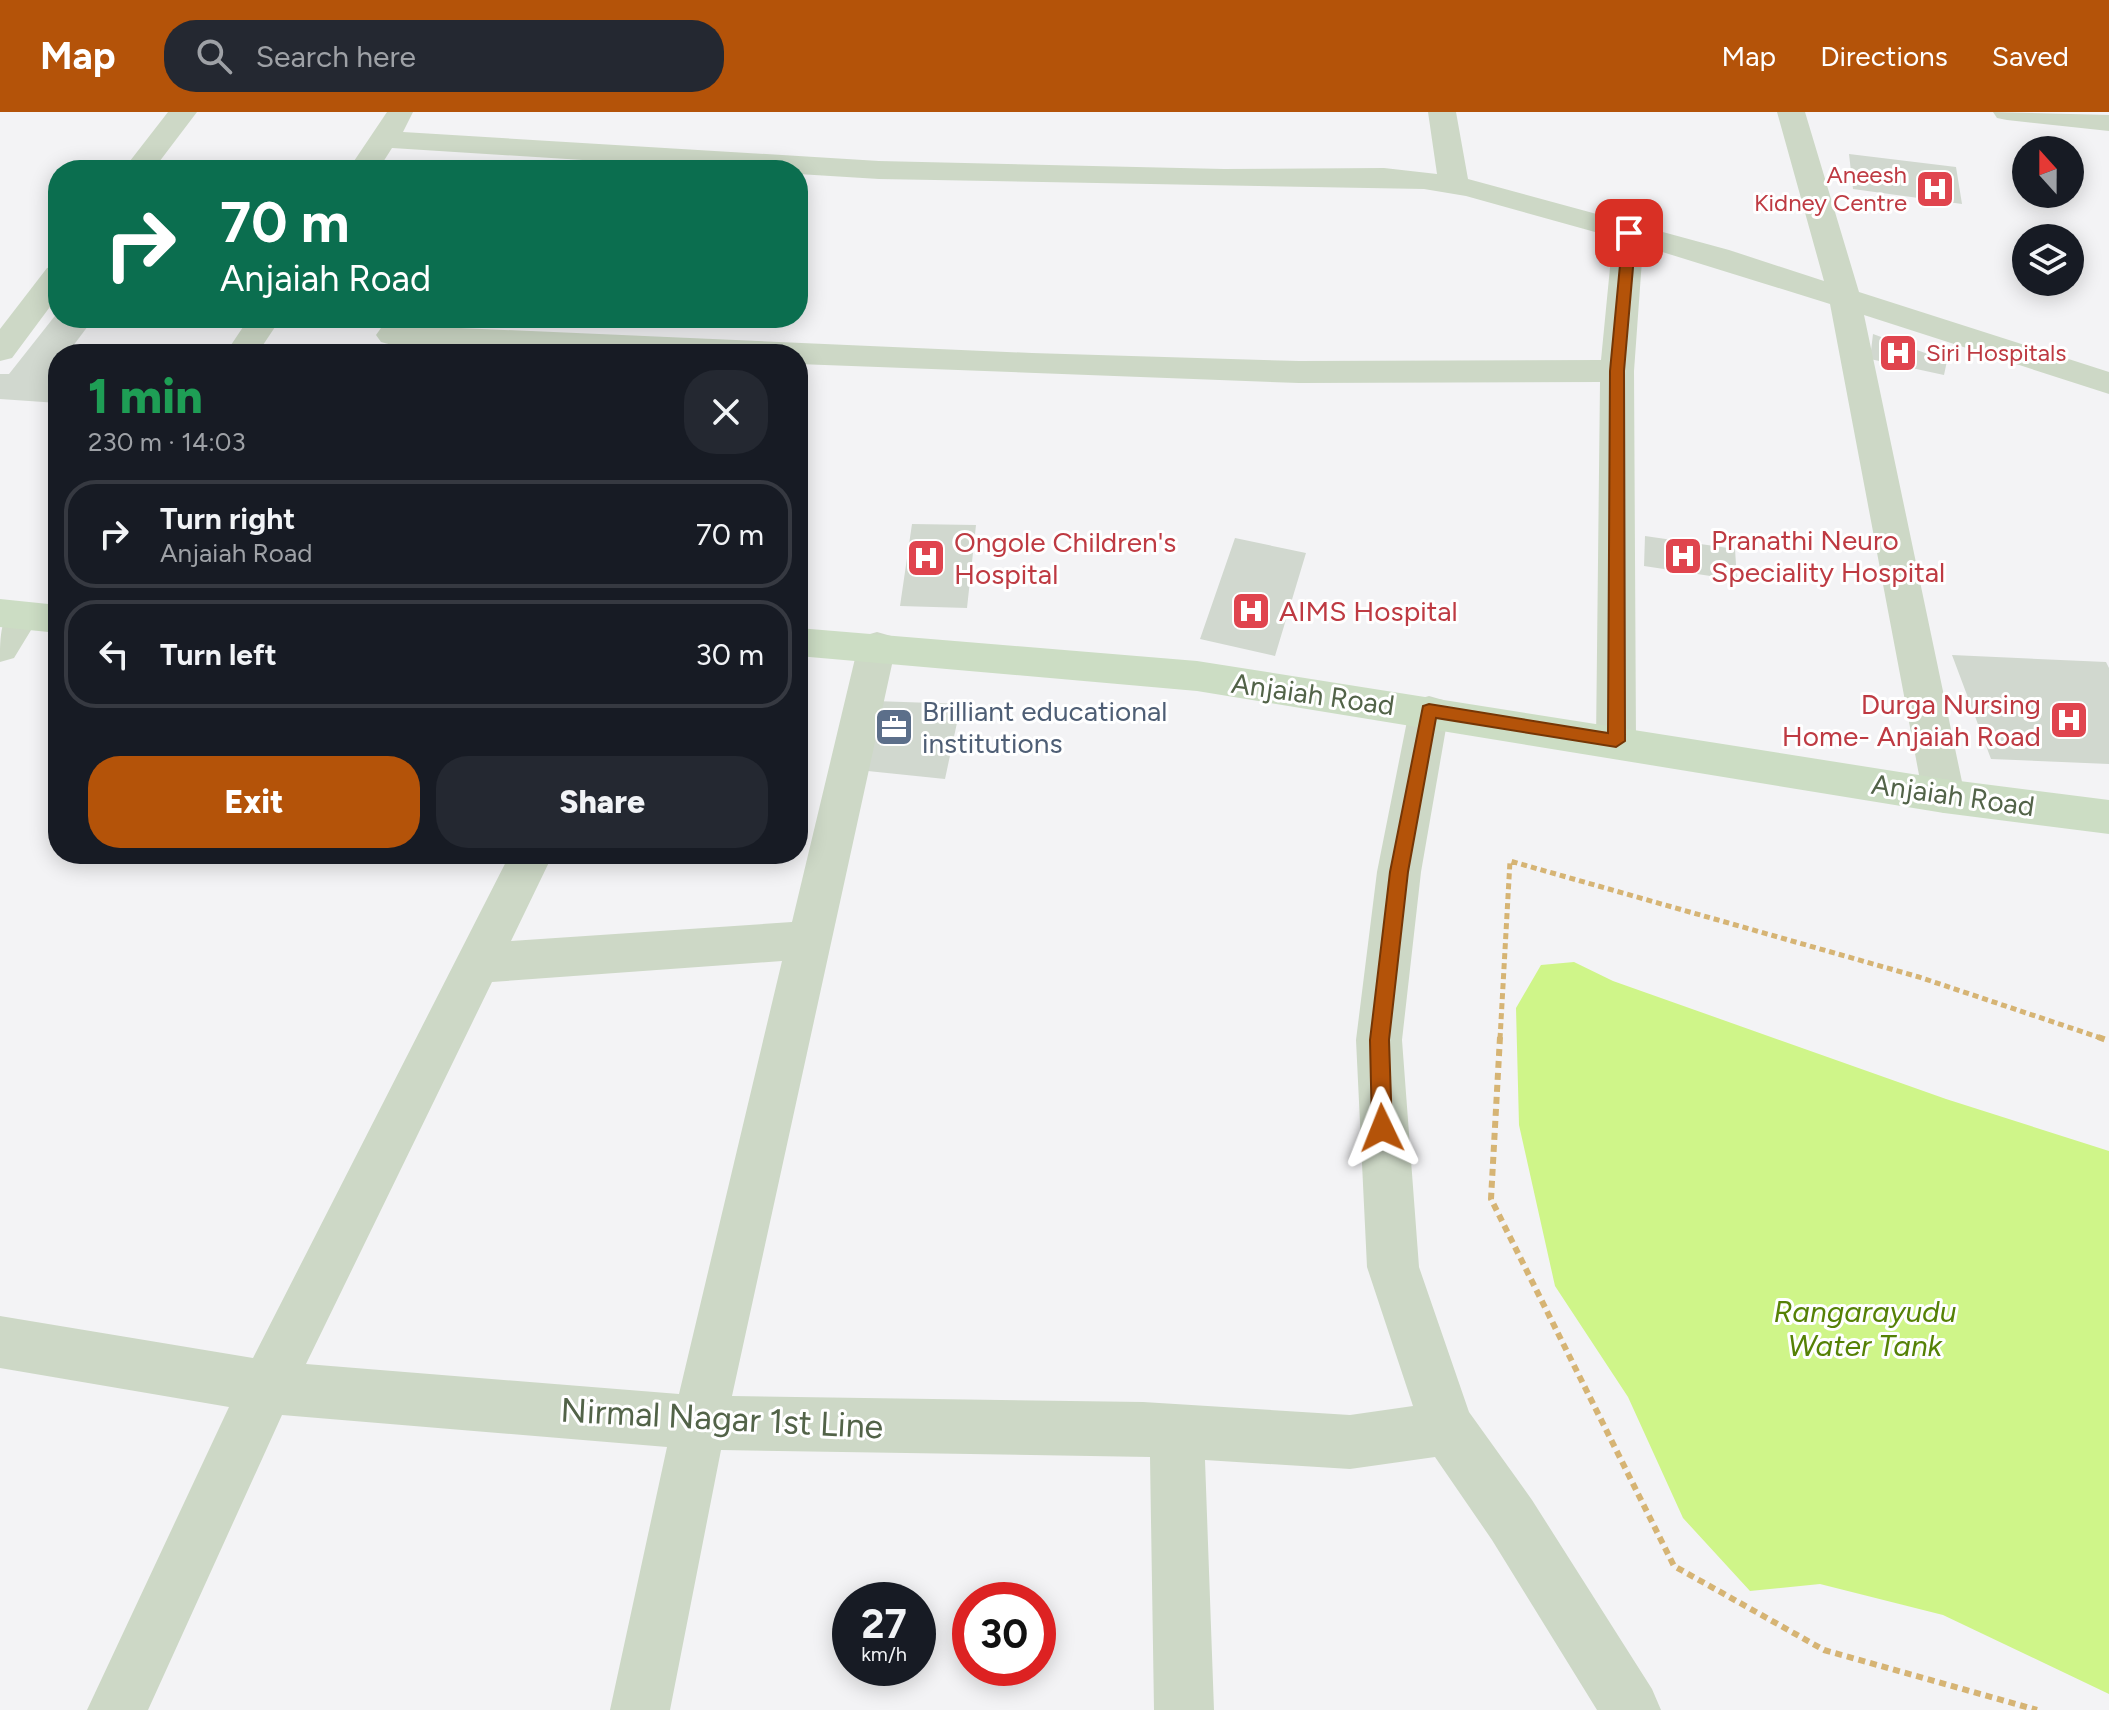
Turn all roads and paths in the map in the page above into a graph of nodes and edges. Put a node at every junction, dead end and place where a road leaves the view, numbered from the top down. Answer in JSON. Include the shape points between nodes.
{"nodes":[{"id":1,"x":183,"y":112,"type":"edge"},
{"id":2,"x":401,"y":112,"type":"edge"},
{"id":3,"x":1442,"y":112,"type":"edge"},
{"id":4,"x":1791,"y":112,"type":"edge"},
{"id":5,"x":2007,"y":112,"type":"edge"},
{"id":6,"x":2109,"y":123,"type":"edge"},
{"id":7,"x":383,"y":139,"type":"junction"},
{"id":8,"x":146,"y":160,"type":"edge"},
{"id":9,"x":369,"y":160,"type":"edge"},
{"id":10,"x":719,"y":160,"type":"edge"},
{"id":11,"x":808,"y":166,"type":"edge"},
{"id":12,"x":1454,"y":185,"type":"junction"},
{"id":13,"x":1629,"y":233,"type":"junction"},
{"id":14,"x":48,"y":288,"type":"edge"},
{"id":15,"x":1845,"y":298,"type":"junction"},
{"id":16,"x":392,"y":335,"type":"dead end"},
{"id":17,"x":517,"y":344,"type":"edge"},
{"id":18,"x":0,"y":351,"type":"edge"},
{"id":19,"x":808,"y":359,"type":"edge"},
{"id":20,"x":1617,"y":371,"type":"junction"},
{"id":21,"x":2109,"y":383,"type":"edge"},
{"id":22,"x":48,"y":620,"type":"edge"},
{"id":23,"x":7,"y":626,"type":"edge"},
{"id":24,"x":808,"y":643,"type":"edge"},
{"id":25,"x":877,"y":646,"type":"junction"},
{"id":26,"x":1429,"y":711,"type":"junction"},
{"id":27,"x":1616,"y":741,"type":"junction"},
{"id":28,"x":1944,"y":796,"type":"junction"},
{"id":29,"x":2109,"y":817,"type":"edge"},
{"id":30,"x":527,"y":864,"type":"edge"},
{"id":31,"x":810,"y":940,"type":"junction"},
{"id":32,"x":479,"y":963,"type":"junction"},
{"id":33,"x":2109,"y":1041,"type":"edge"},
{"id":34,"x":0,"y":1342,"type":"edge"},
{"id":35,"x":267,"y":1387,"type":"junction"},
{"id":36,"x":699,"y":1423,"type":"junction"},
{"id":37,"x":1447,"y":1428,"type":"junction"},
{"id":38,"x":1177,"y":1431,"type":"junction"},
{"id":39,"x":117,"y":1710,"type":"edge"},
{"id":40,"x":640,"y":1710,"type":"edge"},
{"id":41,"x":1184,"y":1710,"type":"edge"},
{"id":42,"x":1631,"y":1710,"type":"edge"},
{"id":43,"x":2037,"y":1710,"type":"edge"}],
"edges":[{"from":1,"to":8,"type":"street"},
{"from":2,"to":7,"type":"street"},
{"from":3,"to":12,"type":"street"},
{"from":4,"to":15,"type":"street"},
{"from":5,"to":6,"type":"street"},
{"from":7,"to":9,"type":"street"},
{"from":7,"to":10,"type":"street"},
{"from":11,"to":12,"type":"street","via":[[1224,178],[1384,177]]},
{"from":12,"to":13,"type":"street"},
{"from":13,"to":15,"type":"street"},
{"from":13,"to":20,"type":"street"},
{"from":14,"to":18,"type":"street"},
{"from":15,"to":21,"type":"street"},
{"from":15,"to":28,"type":"street"},
{"from":16,"to":17,"type":"street"},
{"from":19,"to":20,"type":"street","via":[[1299,372]]},
{"from":20,"to":27,"type":"street"},
{"from":22,"to":23,"type":"street"},
{"from":24,"to":25,"type":"street","name":"Anjaiah Road"},
{"from":25,"to":26,"type":"street","name":"Anjaiah Road","via":[[1197,676]]},
{"from":25,"to":31,"type":"street"},
{"from":26,"to":27,"type":"street","name":"Anjaiah Road"},
{"from":26,"to":37,"type":"street","via":[[1399,872],[1379,1040],[1393,1267]]},
{"from":27,"to":28,"type":"street","name":"Anjaiah Road"},
{"from":28,"to":29,"type":"street","name":"Anjaiah Road"},
{"from":30,"to":32,"type":"street"},
{"from":31,"to":32,"type":"street"},
{"from":31,"to":36,"type":"street"},
{"from":32,"to":35,"type":"street"},
{"from":33,"to":43,"type":"path","via":[[1919,977],[1510,861],[1491,1199],[1674,1566],[1824,1650]]},
{"from":34,"to":35,"type":"street","name":"Nirmal Nagar 1st Line"},
{"from":35,"to":36,"type":"street","name":"Nirmal Nagar 1st Line"},
{"from":35,"to":39,"type":"street"},
{"from":36,"to":38,"type":"street","name":"Nirmal Nagar 1st Line"},
{"from":36,"to":40,"type":"street"},
{"from":37,"to":38,"type":"street","name":"Nirmal Nagar 1st Line","via":[[1350,1442]]},
{"from":37,"to":42,"type":"street","via":[[1512,1520]]},
{"from":38,"to":41,"type":"street"}]}
